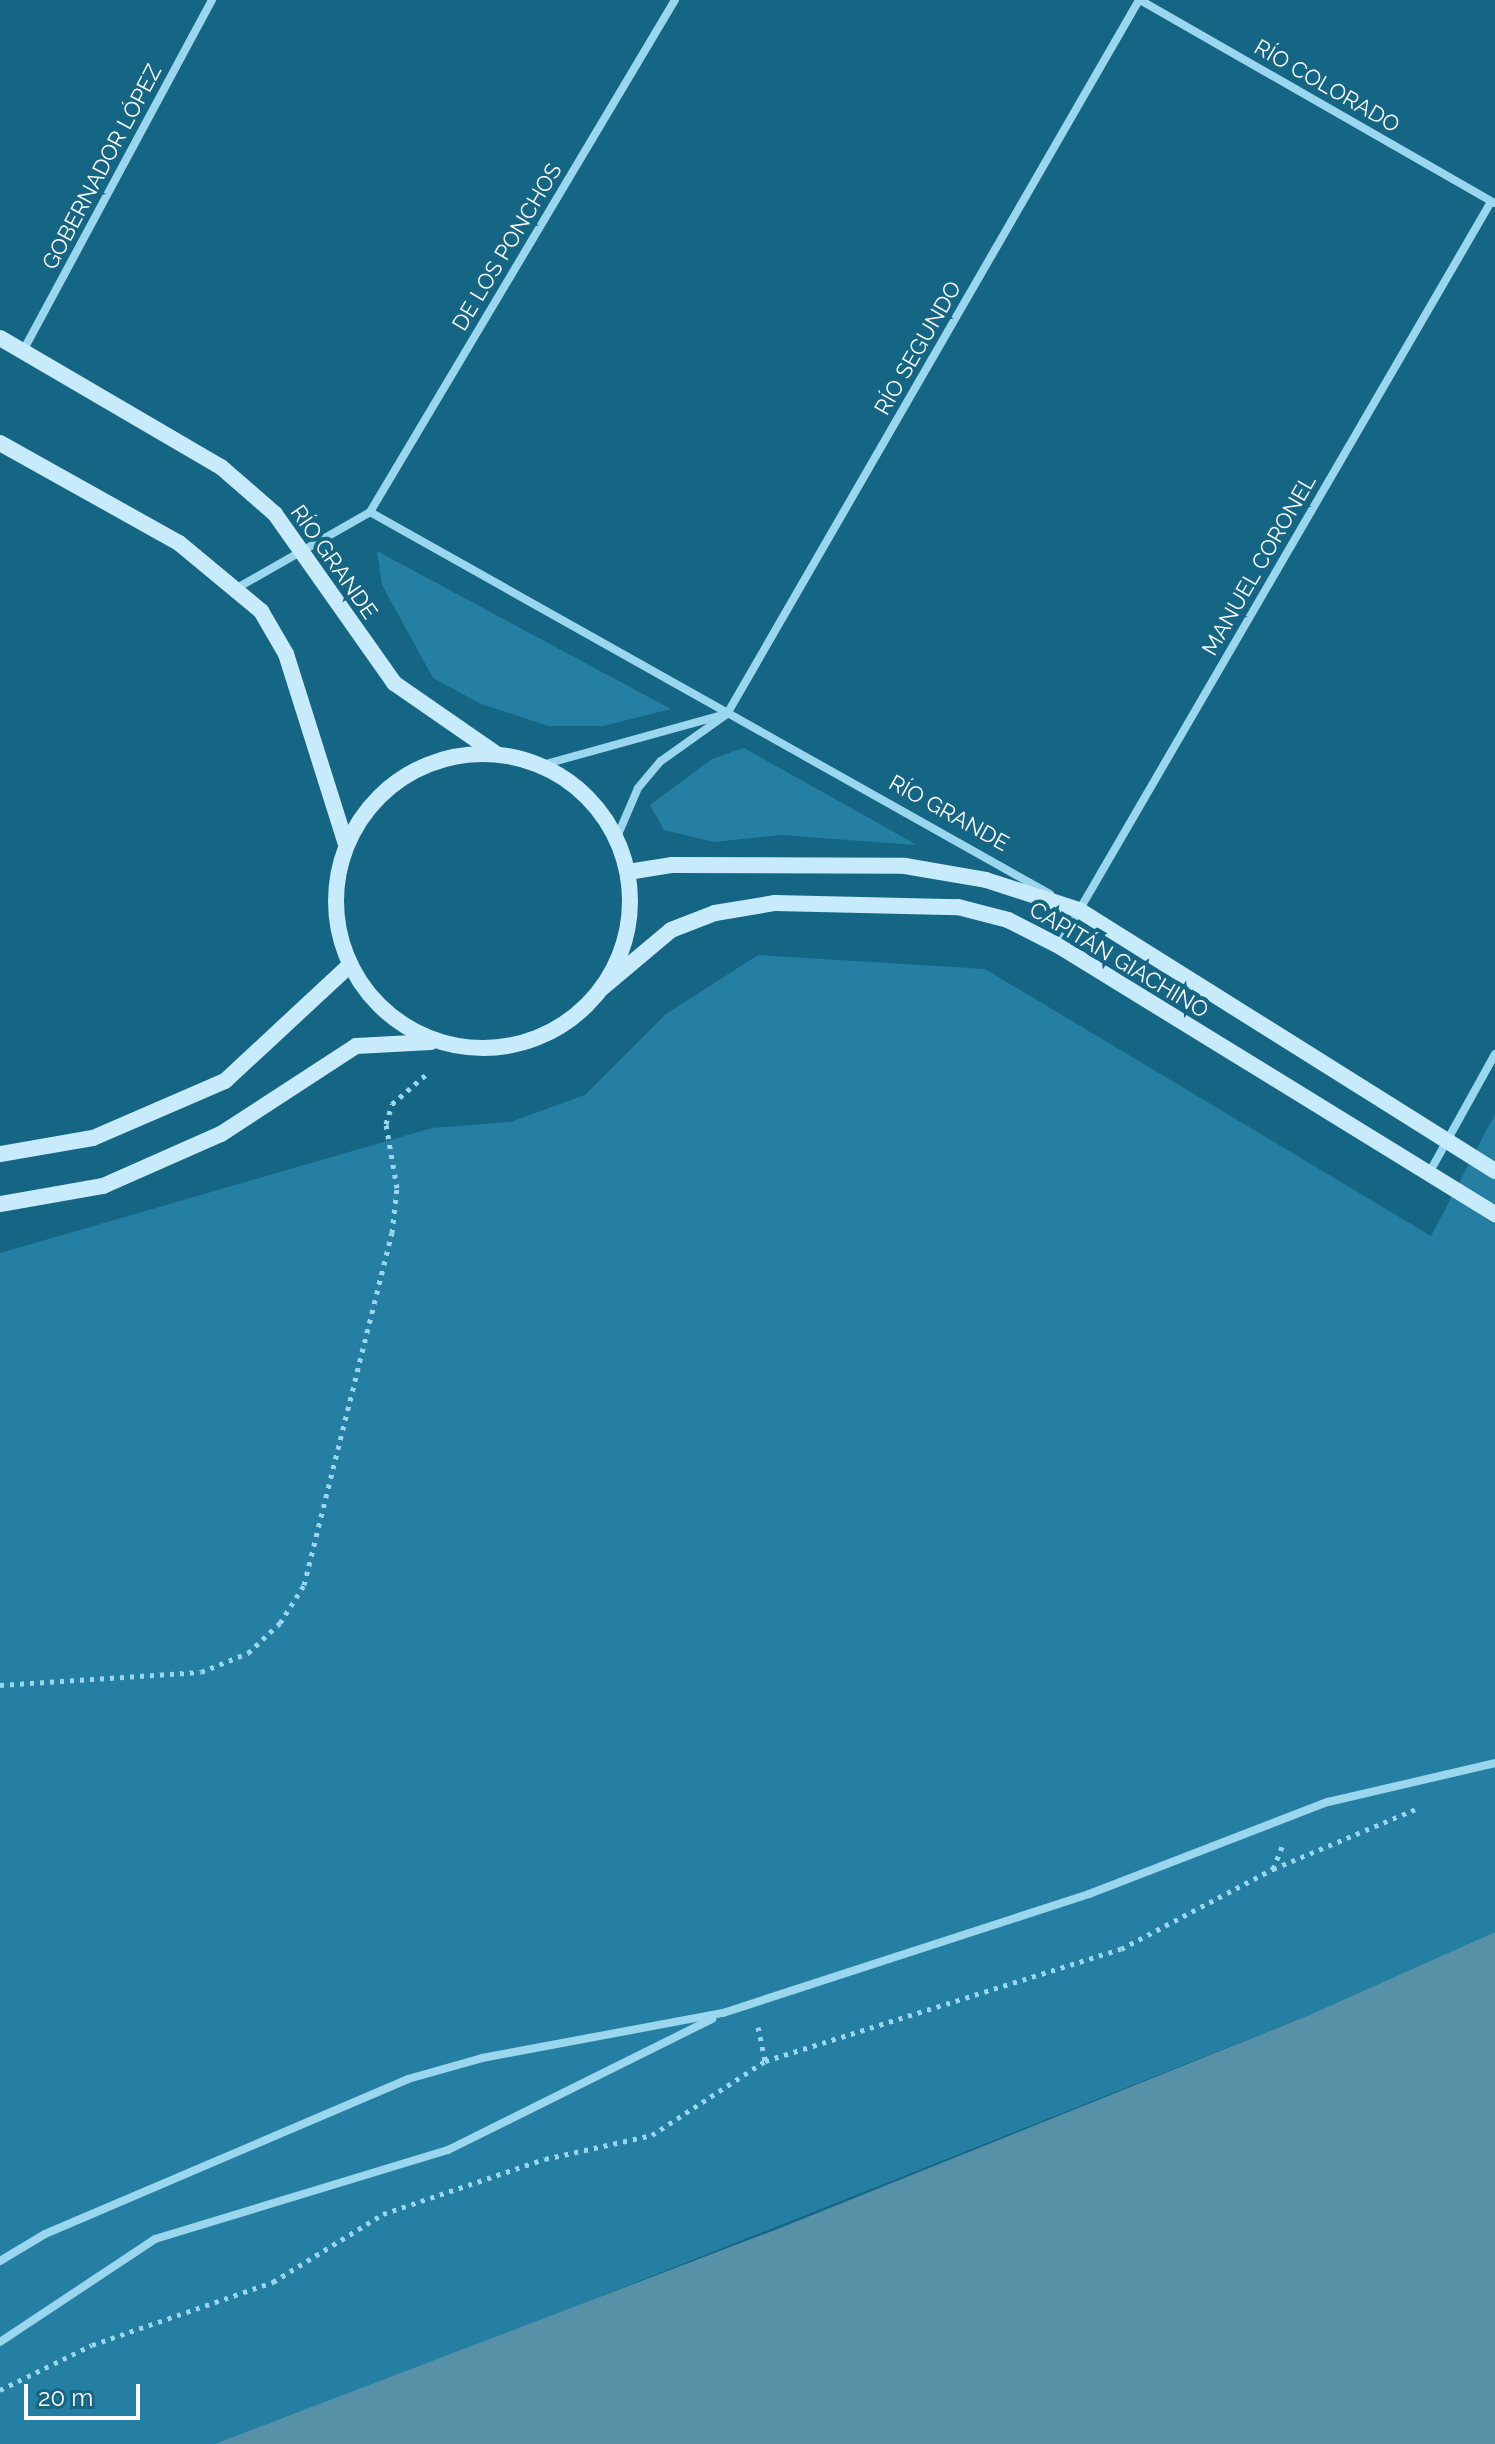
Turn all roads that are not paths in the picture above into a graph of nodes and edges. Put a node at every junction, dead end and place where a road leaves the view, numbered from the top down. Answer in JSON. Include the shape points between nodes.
{"nodes":[{"id":1,"x":212,"y":0,"type":"edge"},
{"id":2,"x":675,"y":0,"type":"edge"},
{"id":3,"x":1140,"y":0,"type":"edge"},
{"id":4,"x":1493,"y":203,"type":"edge"},
{"id":5,"x":0,"y":338,"type":"edge"},
{"id":6,"x":23,"y":351,"type":"junction"},
{"id":7,"x":0,"y":443,"type":"edge"},
{"id":8,"x":370,"y":512,"type":"junction"},
{"id":9,"x":301,"y":552,"type":"junction"},
{"id":10,"x":237,"y":588,"type":"junction"},
{"id":11,"x":727,"y":714,"type":"junction"},
{"id":12,"x":495,"y":753,"type":"junction"},
{"id":13,"x":542,"y":765,"type":"junction"},
{"id":14,"x":617,"y":837,"type":"junction"},
{"id":15,"x":346,"y":844,"type":"junction"},
{"id":16,"x":628,"y":872,"type":"junction"},
{"id":17,"x":1079,"y":910,"type":"junction"},
{"id":18,"x":1059,"y":946,"type":"junction"},
{"id":19,"x":350,"y":965,"type":"junction"},
{"id":20,"x":602,"y":988,"type":"junction"},
{"id":21,"x":436,"y":1042,"type":"junction"},
{"id":22,"x":1495,"y":1054,"type":"edge"},
{"id":23,"x":1446,"y":1143,"type":"junction"},
{"id":24,"x":0,"y":1154,"type":"edge"},
{"id":25,"x":1495,"y":1171,"type":"edge"},
{"id":26,"x":1428,"y":1175,"type":"junction"},
{"id":27,"x":0,"y":1204,"type":"edge"},
{"id":28,"x":1495,"y":1214,"type":"edge"},
{"id":29,"x":1495,"y":1763,"type":"edge"},
{"id":30,"x":723,"y":2013,"type":"junction"},
{"id":31,"x":0,"y":2261,"type":"edge"},
{"id":32,"x":0,"y":2342,"type":"edge"}],
"edges":[{"from":1,"to":6,"type":"street","name":"GOBERNADOR LÓPEZ"},
{"from":2,"to":8,"type":"street","name":"DE LOS PONCHOS"},
{"from":3,"to":4,"type":"street","name":"RÍO COLORADO"},
{"from":3,"to":11,"type":"street","name":"RÍO SEGUNDO"},
{"from":4,"to":17,"type":"street","name":"MANUEL CORONEL"},
{"from":5,"to":6,"type":"main road","name":"RÍO GRANDE"},
{"from":6,"to":9,"type":"main road","name":"RÍO GRANDE","via":[[221,467],[275,514]]},
{"from":7,"to":10,"type":"main road","via":[[179,543]]},
{"from":8,"to":9,"type":"street"},
{"from":8,"to":11,"type":"street","name":"RÍO GRANDE"},
{"from":9,"to":10,"type":"street"},
{"from":9,"to":12,"type":"main road","name":"RÍO GRANDE","via":[[394,683]]},
{"from":10,"to":15,"type":"main road","via":[[286,654]]},
{"from":11,"to":13,"type":"street","via":[[610,752]]},
{"from":11,"to":14,"type":"street","via":[[661,761],[638,788]]},
{"from":11,"to":17,"type":"street","name":"RÍO GRANDE"},
{"from":12,"to":13,"type":"main road"},
{"from":12,"to":15,"type":"main road","via":[[449,756],[406,774],[370,804]]},
{"from":13,"to":14,"type":"main road","via":[[572,782]]},
{"from":14,"to":16,"type":"main road"},
{"from":15,"to":19,"type":"main road","via":[[336,912]]},
{"from":16,"to":17,"type":"main road","via":[[672,865],[905,866],[986,880]]},
{"from":16,"to":20,"type":"main road","via":[[630,913]]},
{"from":17,"to":18,"type":"street","name":"MANUEL CORONEL"},
{"from":17,"to":23,"type":"main road","name":"RÍO GRANDE"},
{"from":18,"to":20,"type":"main road","name":"CAPITÁN GIACHINO","via":[[1008,920],[958,907],[775,903],[715,913],[671,930]]},
{"from":18,"to":26,"type":"main road","name":"CAPITÁN GIACHINO"},
{"from":19,"to":21,"type":"main road","via":[[371,998]]},
{"from":19,"to":24,"type":"main road","via":[[225,1081],[93,1138]]},
{"from":20,"to":21,"type":"main road","name":"CAPITÁN GIACHINO","via":[[574,1018],[538,1039],[456,1047]]},
{"from":21,"to":27,"type":"main road","via":[[356,1046],[324,1060],[221,1134],[103,1186]]},
{"from":22,"to":23,"type":"street"},
{"from":23,"to":25,"type":"main road","name":"RÍO GRANDE"},
{"from":23,"to":26,"type":"street"},
{"from":26,"to":28,"type":"main road","name":"CAPITÁN GIACHINO"},
{"from":29,"to":30,"type":"street","via":[[1328,1802],[1089,1894]]},
{"from":30,"to":31,"type":"street","via":[[482,2058],[408,2079],[45,2234]]},
{"from":30,"to":32,"type":"street","via":[[448,2150],[155,2239]]}]}
